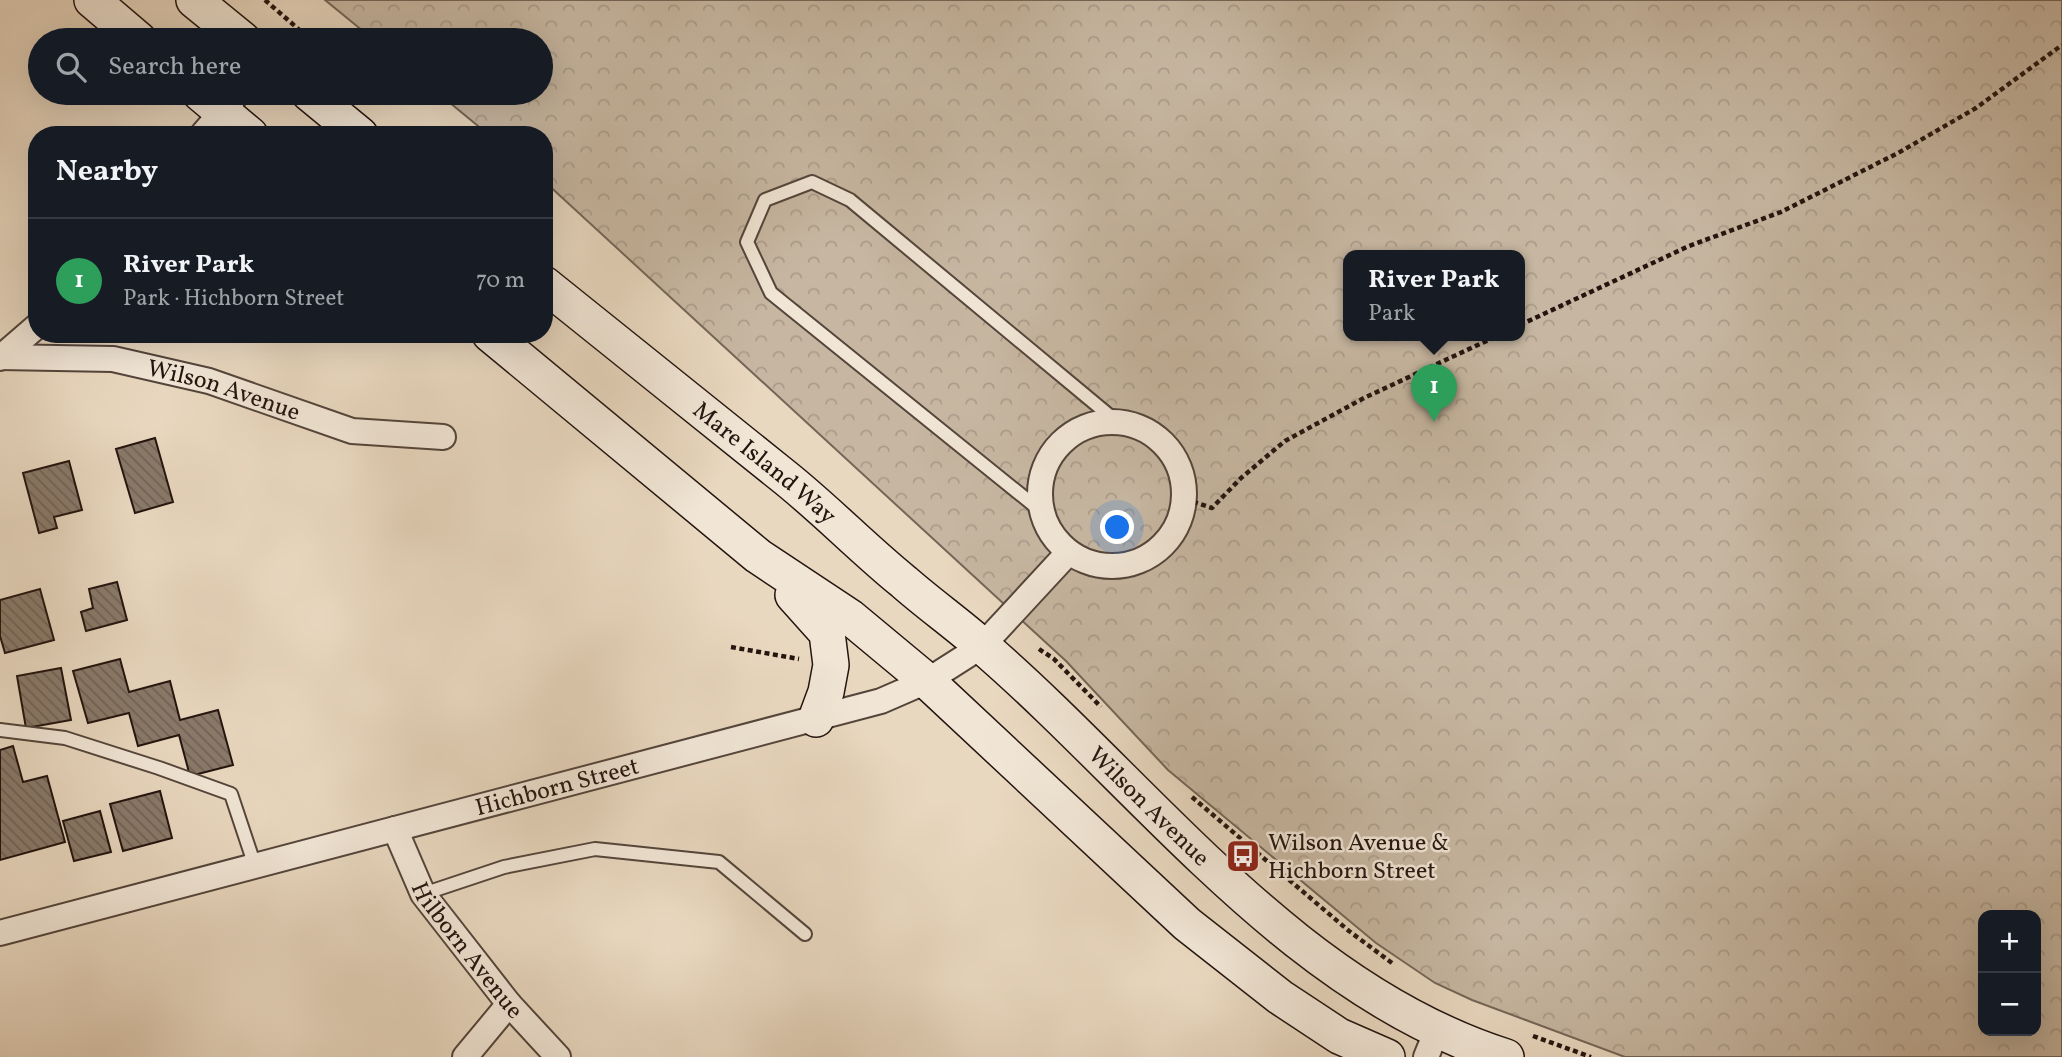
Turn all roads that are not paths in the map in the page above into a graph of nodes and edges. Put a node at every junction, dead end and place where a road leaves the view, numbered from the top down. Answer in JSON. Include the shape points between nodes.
{"nodes":[{"id":1,"x":92,"y":0,"type":"edge"},
{"id":2,"x":194,"y":0,"type":"edge"},
{"id":3,"x":125,"y":28,"type":"edge"},
{"id":4,"x":251,"y":28,"type":"edge"},
{"id":5,"x":324,"y":105,"type":"edge"},
{"id":6,"x":216,"y":108,"type":"edge"},
{"id":7,"x":239,"y":126,"type":"edge"},
{"id":8,"x":349,"y":126,"type":"edge"},
{"id":9,"x":553,"y":291,"type":"edge"},
{"id":10,"x":28,"y":334,"type":"edge"},
{"id":11,"x":501,"y":343,"type":"edge"},
{"id":12,"x":0,"y":357,"type":"edge"},
{"id":13,"x":1116,"y":421,"type":"junction"},
{"id":14,"x":443,"y":437,"type":"dead end"},
{"id":15,"x":1041,"y":511,"type":"junction"},
{"id":16,"x":1068,"y":553,"type":"junction"},
{"id":17,"x":758,"y":556,"type":"junction"},
{"id":18,"x":992,"y":634,"type":"junction"},
{"id":19,"x":927,"y":681,"type":"junction"},
{"id":20,"x":816,"y":719,"type":"junction"},
{"id":21,"x":0,"y":730,"type":"edge"},
{"id":22,"x":395,"y":829,"type":"junction"},
{"id":23,"x":256,"y":866,"type":"junction"},
{"id":24,"x":423,"y":894,"type":"junction"},
{"id":25,"x":0,"y":933,"type":"edge"},
{"id":26,"x":805,"y":934,"type":"dead end"},
{"id":27,"x":509,"y":1004,"type":"junction"},
{"id":28,"x":1432,"y":1044,"type":"edge"},
{"id":29,"x":1514,"y":1045,"type":"edge"},
{"id":30,"x":465,"y":1057,"type":"edge"},
{"id":31,"x":558,"y":1057,"type":"edge"},
{"id":32,"x":1387,"y":1057,"type":"edge"}],
"edges":[{"from":1,"to":3,"type":"main road"},
{"from":2,"to":4,"type":"main road"},
{"from":5,"to":8,"type":"main road"},
{"from":6,"to":7,"type":"main road"},
{"from":9,"to":18,"type":"main road","name":"Mare Island Way","via":[[784,476],[902,581]]},
{"from":10,"to":12,"type":"street"},
{"from":11,"to":17,"type":"main road"},
{"from":12,"to":14,"type":"street","name":"Wilson Avenue","via":[[114,359],[209,381],[352,431]]},
{"from":13,"to":15,"type":"street","via":[[1084,426],[1057,446],[1043,468]]},
{"from":13,"to":15,"type":"lane","via":[[850,200],[812,182],[765,200],[747,242],[771,293]]},
{"from":13,"to":16,"type":"street","via":[[1145,428],[1165,443],[1182,472],[1185,499],[1175,530],[1152,555],[1138,562],[1095,565]]},
{"from":15,"to":16,"type":"street","via":[[1047,528]]},
{"from":16,"to":18,"type":"street","name":"Hichborn Street"},
{"from":17,"to":19,"type":"main road","via":[[850,617]]},
{"from":17,"to":20,"type":"main road","via":[[827,633],[831,665]]},
{"from":18,"to":19,"type":"street","name":"Hichborn Street"},
{"from":18,"to":28,"type":"main road","name":"Wilson Avenue","via":[[1235,890]]},
{"from":19,"to":20,"type":"street","name":"Hichborn Street","via":[[881,701]]},
{"from":19,"to":32,"type":"main road","via":[[1187,924],[1280,998],[1339,1036]]},
{"from":20,"to":22,"type":"street","name":"Hichborn Street"},
{"from":21,"to":23,"type":"lane","via":[[65,738],[231,794]]},
{"from":22,"to":23,"type":"street","name":"Hichborn Street"},
{"from":22,"to":24,"type":"street","name":"Hilborn Avenue"},
{"from":23,"to":25,"type":"street","name":"Hichborn Street"},
{"from":24,"to":26,"type":"lane","via":[[504,867],[595,849],[719,862]]},
{"from":24,"to":27,"type":"street","name":"Hilborn Avenue"},
{"from":27,"to":30,"type":"street"},
{"from":27,"to":31,"type":"street","name":"Hilborn Avenue"},
{"from":28,"to":29,"type":"main road","name":"Wilson Avenue"}]}
